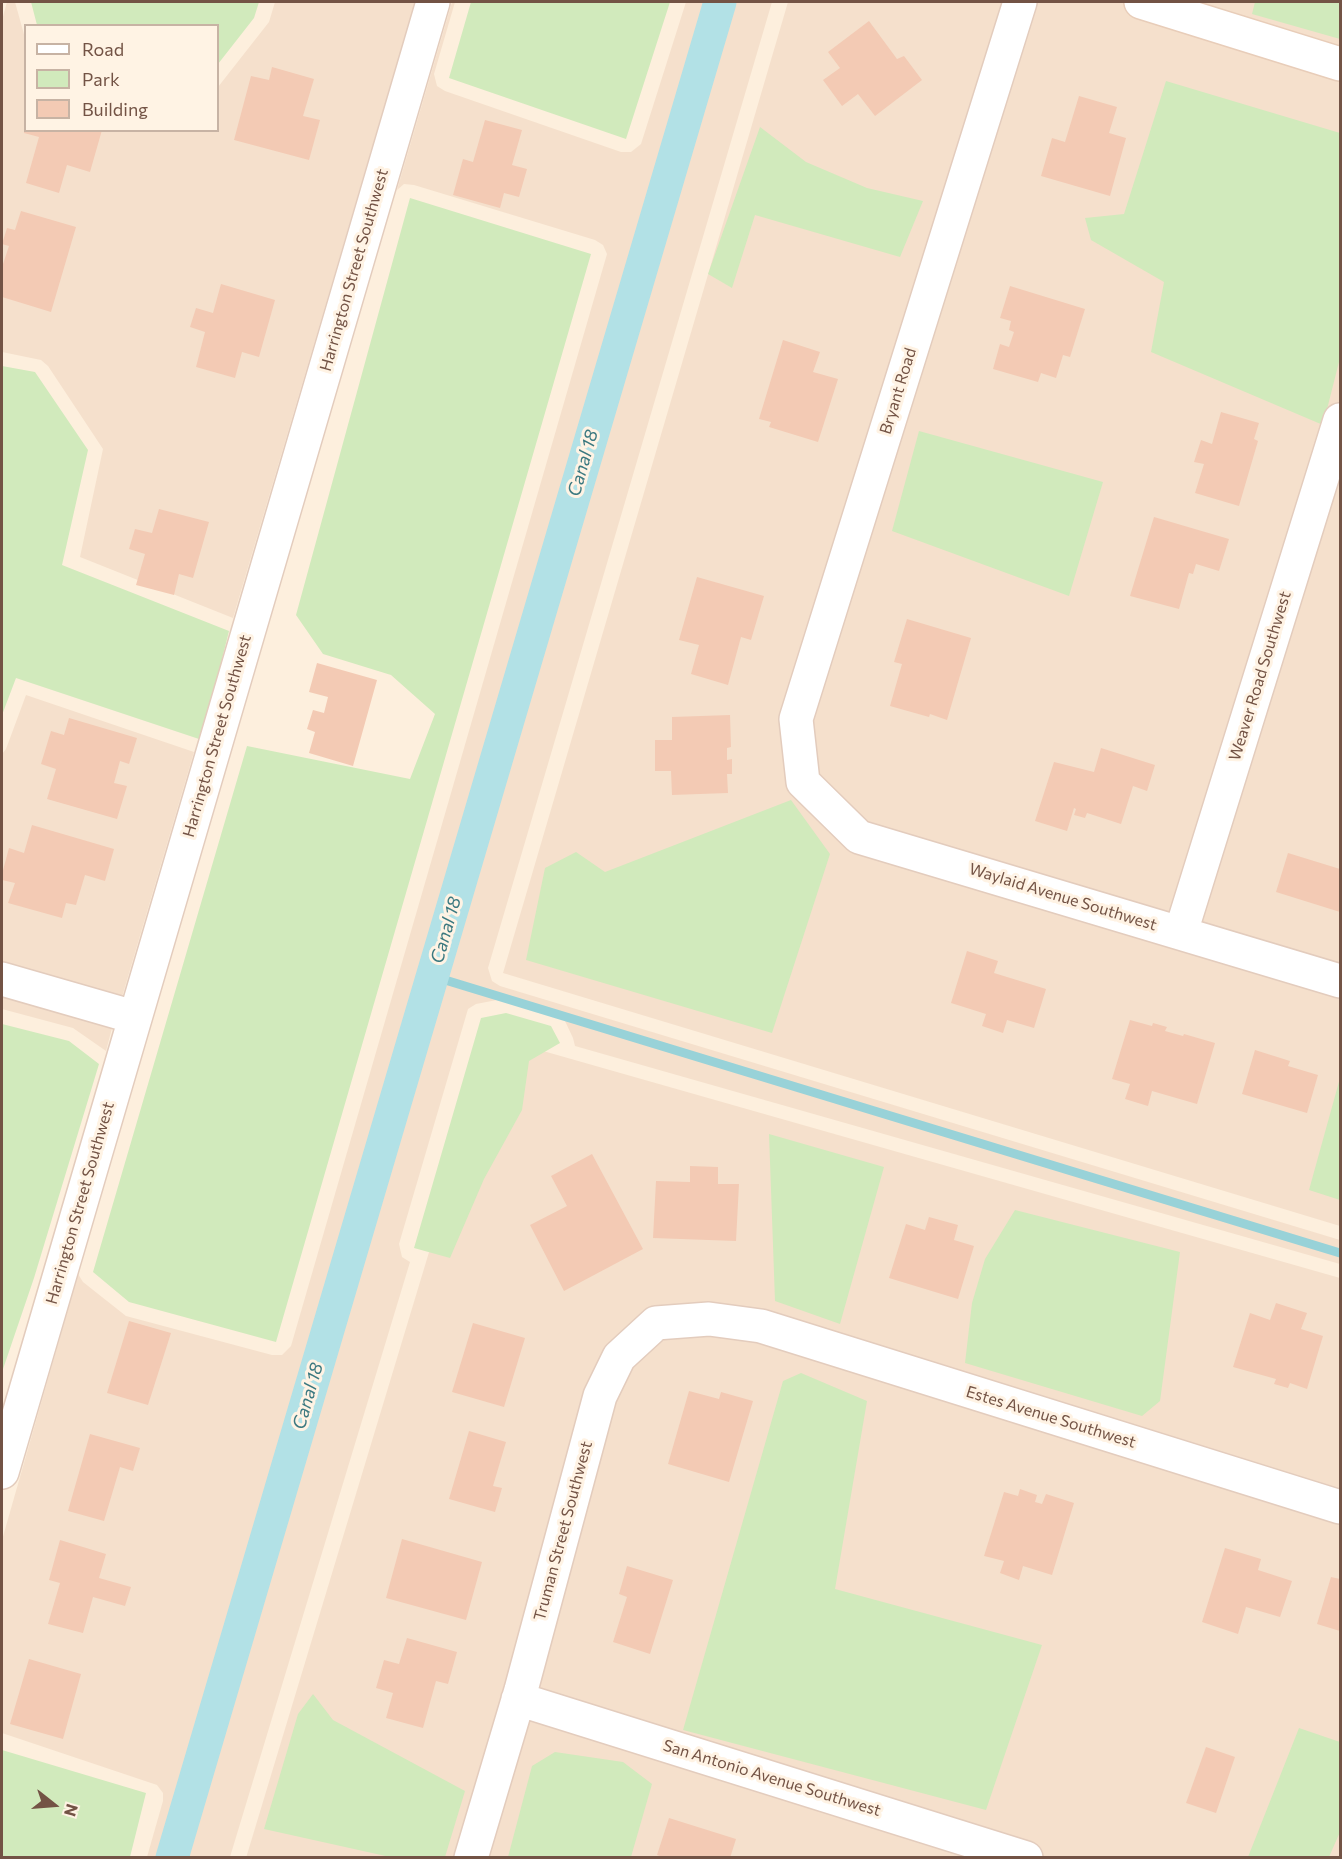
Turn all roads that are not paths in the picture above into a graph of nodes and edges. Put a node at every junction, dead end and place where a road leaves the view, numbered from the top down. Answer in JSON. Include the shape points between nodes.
{"nodes":[{"id":1,"x":433,"y":2,"type":"edge"},
{"id":2,"x":1020,"y":2,"type":"edge"},
{"id":3,"x":1141,"y":2,"type":"edge"},
{"id":4,"x":1341,"y":64,"type":"edge"},
{"id":5,"x":1341,"y":420,"type":"edge"},
{"id":6,"x":803,"y":782,"type":"joint"},
{"id":7,"x":1180,"y":932,"type":"junction"},
{"id":8,"x":2,"y":979,"type":"edge"},
{"id":9,"x":1341,"y":981,"type":"edge"},
{"id":10,"x":134,"y":1017,"type":"junction"},
{"id":11,"x":761,"y":1326,"type":"joint"},
{"id":12,"x":8,"y":1427,"type":"edge"},
{"id":13,"x":2,"y":1472,"type":"edge"},
{"id":14,"x":1341,"y":1507,"type":"edge"},
{"id":15,"x":518,"y":1699,"type":"junction"},
{"id":16,"x":471,"y":1857,"type":"edge"},
{"id":17,"x":1026,"y":1857,"type":"edge"}],
"edges":[{"from":1,"to":10,"type":"street","name":"Harrington Street Southwest"},
{"from":2,"to":6,"type":"street","name":"Bryant Road","via":[[796,718]]},
{"from":3,"to":4,"type":"street"},
{"from":5,"to":7,"type":"street","name":"Weaver Road Southwest"},
{"from":6,"to":7,"type":"street","name":"Waylaid Avenue Southwest","via":[[859,837]]},
{"from":7,"to":9,"type":"street","name":"Waylaid Avenue Southwest"},
{"from":8,"to":10,"type":"street"},
{"from":10,"to":12,"type":"street","name":"Harrington Street Southwest"},
{"from":11,"to":14,"type":"street","name":"Estes Avenue Southwest"},
{"from":11,"to":15,"type":"street","name":"Truman Street Southwest","via":[[709,1319],[656,1323],[619,1357],[600,1396]]},
{"from":12,"to":13,"type":"street","name":"Harrington Street Southwest"},
{"from":15,"to":16,"type":"street","name":"Truman Street Southwest"},
{"from":15,"to":17,"type":"street","name":"San Antonio Avenue Southwest"}]}
